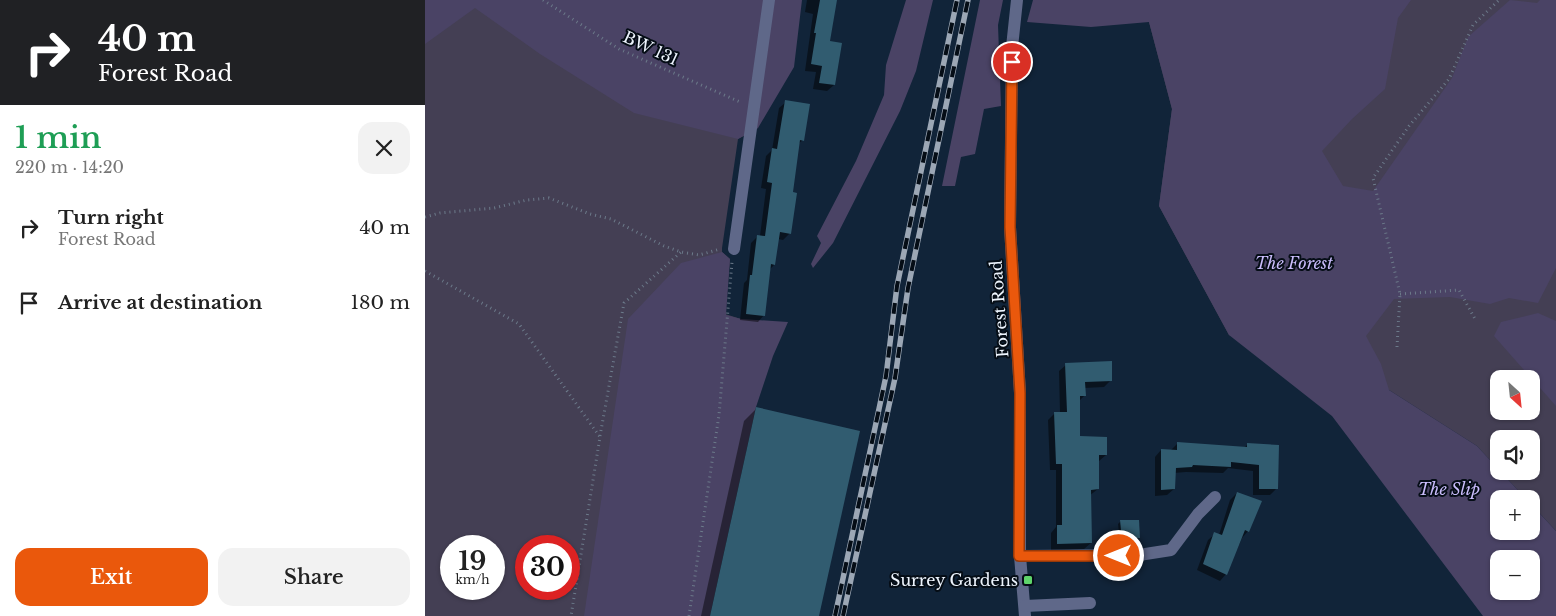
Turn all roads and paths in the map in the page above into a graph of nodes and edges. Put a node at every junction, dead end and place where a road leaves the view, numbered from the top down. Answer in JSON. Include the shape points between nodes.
{"nodes":[{"id":1,"x":543,"y":0,"type":"edge"},
{"id":2,"x":769,"y":0,"type":"edge"},
{"id":3,"x":1017,"y":0,"type":"edge"},
{"id":4,"x":1499,"y":0,"type":"edge"},
{"id":5,"x":755,"y":108,"type":"junction"},
{"id":6,"x":425,"y":217,"type":"edge"},
{"id":7,"x":733,"y":249,"type":"junction"},
{"id":8,"x":681,"y":252,"type":"junction"},
{"id":9,"x":425,"y":271,"type":"edge"},
{"id":10,"x":1400,"y":294,"type":"junction"},
{"id":11,"x":1475,"y":319,"type":"dead end"},
{"id":12,"x":1397,"y":347,"type":"dead end"},
{"id":13,"x":600,"y":437,"type":"junction"},
{"id":14,"x":1215,"y":497,"type":"dead end"},
{"id":15,"x":1019,"y":556,"type":"junction"},
{"id":16,"x":1090,"y":603,"type":"dead end"},
{"id":17,"x":1025,"y":611,"type":"edge"},
{"id":18,"x":571,"y":616,"type":"edge"},
{"id":19,"x":689,"y":616,"type":"edge"}],
"edges":[{"from":1,"to":5,"type":"path","name":"BW 131","via":[[619,49]]},
{"from":2,"to":5,"type":"street"},
{"from":3,"to":15,"type":"street","name":"Forest Road","via":[[1012,47],[1010,227],[1020,393]]},
{"from":4,"to":10,"type":"path","via":[[1473,25],[1449,79],[1409,126],[1373,178]]},
{"from":5,"to":7,"type":"street"},
{"from":6,"to":8,"type":"path","via":[[549,198],[611,219]]},
{"from":7,"to":8,"type":"path","via":[[722,248],[699,255]]},
{"from":7,"to":19,"type":"path","via":[[719,415]]},
{"from":8,"to":13,"type":"path","via":[[624,303]]},
{"from":9,"to":13,"type":"path","via":[[519,324]]},
{"from":10,"to":11,"type":"path","via":[[1459,290]]},
{"from":10,"to":12,"type":"path"},
{"from":13,"to":18,"type":"path"},
{"from":14,"to":15,"type":"street","via":[[1171,550],[1139,555]]},
{"from":15,"to":17,"type":"street","name":"Forest Road"},
{"from":16,"to":17,"type":"street"}]}
